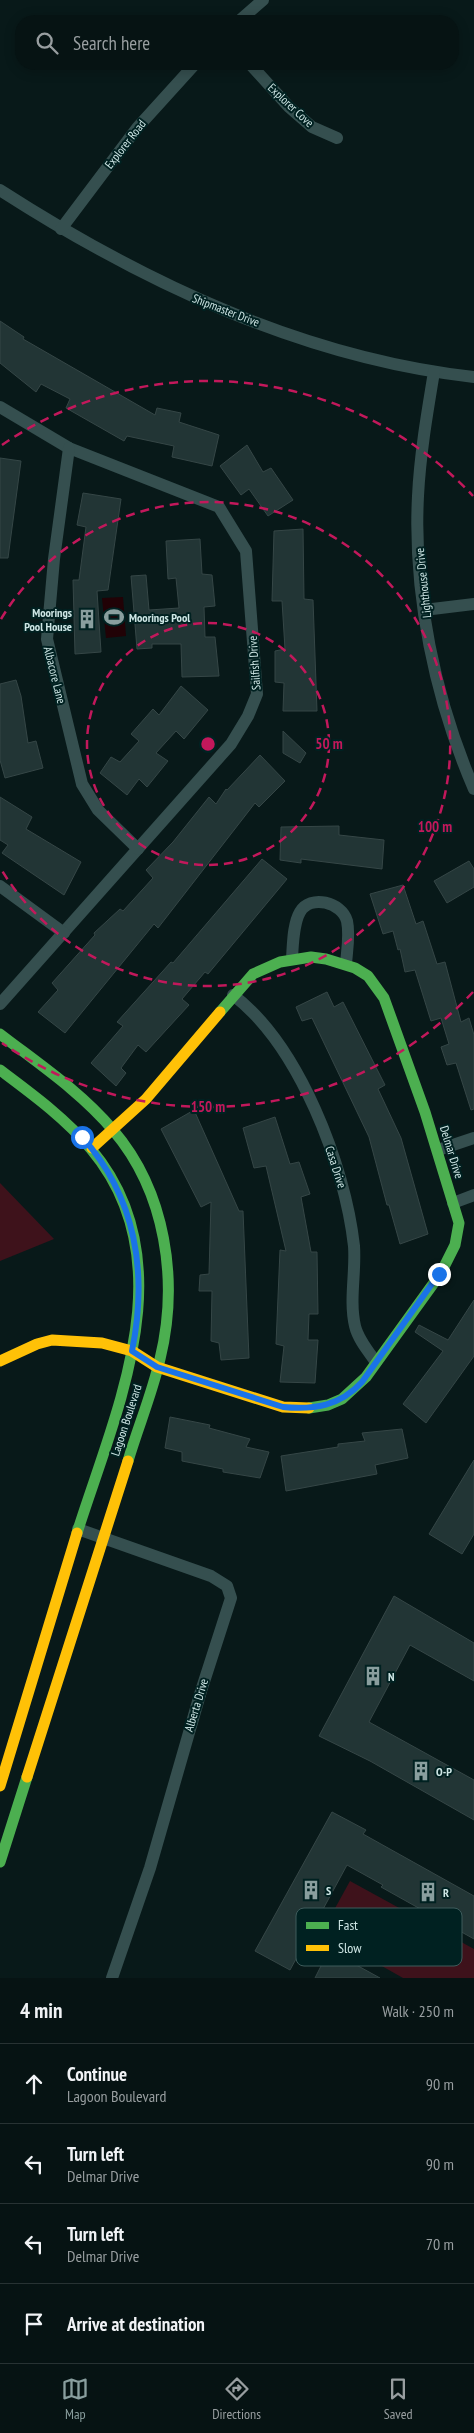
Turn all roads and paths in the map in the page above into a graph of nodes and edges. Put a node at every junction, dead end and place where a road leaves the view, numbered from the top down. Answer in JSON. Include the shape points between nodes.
{"nodes":[{"id":1,"x":263,"y":0,"type":"edge"},
{"id":2,"x":246,"y":15,"type":"edge"},
{"id":3,"x":190,"y":70,"type":"edge"},
{"id":4,"x":255,"y":70,"type":"edge"},
{"id":5,"x":337,"y":138,"type":"dead end"},
{"id":6,"x":0,"y":190,"type":"edge"},
{"id":7,"x":61,"y":229,"type":"junction"},
{"id":8,"x":434,"y":372,"type":"junction"},
{"id":9,"x":474,"y":376,"type":"edge"},
{"id":10,"x":0,"y":406,"type":"edge"},
{"id":11,"x":69,"y":448,"type":"junction"},
{"id":12,"x":474,"y":604,"type":"edge"},
{"id":13,"x":424,"y":610,"type":"junction"},
{"id":14,"x":474,"y":789,"type":"edge"},
{"id":15,"x":138,"y":849,"type":"junction"},
{"id":16,"x":0,"y":886,"type":"edge"},
{"id":17,"x":64,"y":933,"type":"junction"},
{"id":18,"x":292,"y":958,"type":"junction"},
{"id":19,"x":346,"y":964,"type":"junction"},
{"id":20,"x":233,"y":994,"type":"junction"},
{"id":21,"x":0,"y":1004,"type":"edge"},
{"id":22,"x":0,"y":1034,"type":"edge"},
{"id":23,"x":0,"y":1070,"type":"edge"},
{"id":24,"x":113,"y":1130,"type":"junction"},
{"id":25,"x":474,"y":1138,"type":"edge"},
{"id":26,"x":92,"y":1148,"type":"junction"},
{"id":27,"x":438,"y":1150,"type":"junction"},
{"id":28,"x":474,"y":1195,"type":"edge"},
{"id":29,"x":453,"y":1203,"type":"junction"},
{"id":30,"x":132,"y":1351,"type":"junction"},
{"id":31,"x":0,"y":1361,"type":"edge"},
{"id":32,"x":376,"y":1362,"type":"junction"},
{"id":33,"x":157,"y":1367,"type":"junction"},
{"id":34,"x":78,"y":1529,"type":"junction"},
{"id":35,"x":103,"y":1536,"type":"junction"},
{"id":36,"x":0,"y":1786,"type":"edge"},
{"id":37,"x":0,"y":1862,"type":"edge"},
{"id":38,"x":112,"y":1978,"type":"edge"}],
"edges":[{"from":1,"to":2,"type":"street"},
{"from":3,"to":7,"type":"street","name":"Explorer Road","via":[[137,128]]},
{"from":4,"to":5,"type":"street","name":"Explorer Cove","via":[[306,122]]},
{"from":6,"to":7,"type":"street","name":"Shipmaster Drive"},
{"from":7,"to":8,"type":"street","name":"Shipmaster Drive","via":[[206,304],[339,349]]},
{"from":8,"to":9,"type":"street","name":"Shipmaster Drive"},
{"from":8,"to":13,"type":"street","name":"Lighthouse Drive","via":[[422,443],[418,498]]},
{"from":10,"to":11,"type":"street","name":"Sailfish Drive"},
{"from":11,"to":15,"type":"street","name":"Albacore Lane","via":[[46,639],[82,784],[98,810]]},
{"from":11,"to":15,"type":"street","name":"Sailfish Drive","via":[[219,507],[246,551],[257,694],[231,744]]},
{"from":12,"to":13,"type":"street"},
{"from":13,"to":14,"type":"street","name":"Lighthouse Drive","via":[[444,702]]},
{"from":15,"to":17,"type":"street","name":"Sailfish Drive"},
{"from":16,"to":17,"type":"street"},
{"from":17,"to":21,"type":"street","name":"Sailfish Drive"},
{"from":18,"to":19,"type":"street","name":"Delmar Drive","via":[[316,958]]},
{"from":18,"to":19,"type":"street","via":[[299,914],[309,903],[327,903],[340,908],[346,920]]},
{"from":18,"to":20,"type":"street","name":"Delmar Drive","via":[[263,967]]},
{"from":19,"to":27,"type":"street","name":"Delmar Drive","via":[[370,977],[384,998]]},
{"from":20,"to":24,"type":"street","name":"Delmar Drive","via":[[146,1099]]},
{"from":20,"to":32,"type":"street","name":"Casa Drive","via":[[247,1005],[274,1038],[317,1112],[337,1167],[351,1225],[356,1327]]},
{"from":22,"to":24,"type":"street","name":"Lagoon Boulevard","via":[[73,1092]]},
{"from":23,"to":26,"type":"street","name":"Lagoon Boulevard","via":[[69,1123]]},
{"from":24,"to":26,"type":"street","name":"Delmar Drive"},
{"from":24,"to":33,"type":"street","name":"Lagoon Boulevard","via":[[137,1163],[157,1211],[168,1268],[167,1314]]},
{"from":25,"to":27,"type":"street"},
{"from":26,"to":30,"type":"street","name":"Lagoon Boulevard","via":[[119,1194],[134,1237],[139,1307]]},
{"from":27,"to":29,"type":"street","name":"Delmar Drive"},
{"from":28,"to":29,"type":"street"},
{"from":29,"to":32,"type":"street","name":"Delmar Drive","via":[[459,1234],[452,1254]]},
{"from":30,"to":31,"type":"street","name":"Delmar Drive","via":[[102,1343],[52,1340]]},
{"from":30,"to":33,"type":"street","name":"Delmar Drive"},
{"from":30,"to":34,"type":"street","name":"Lagoon Boulevard"},
{"from":32,"to":33,"type":"street","name":"Delmar Drive","via":[[353,1391],[342,1399],[316,1408],[301,1409],[283,1407]]},
{"from":33,"to":35,"type":"street","name":"Lagoon Boulevard"},
{"from":34,"to":35,"type":"street","name":"Alberta Drive"},
{"from":34,"to":36,"type":"street","name":"Lagoon Boulevard"},
{"from":35,"to":37,"type":"street","name":"Lagoon Boulevard"},
{"from":35,"to":38,"type":"street","name":"Alberta Drive","via":[[212,1576],[228,1586],[231,1598],[200,1691],[150,1868]]}]}
